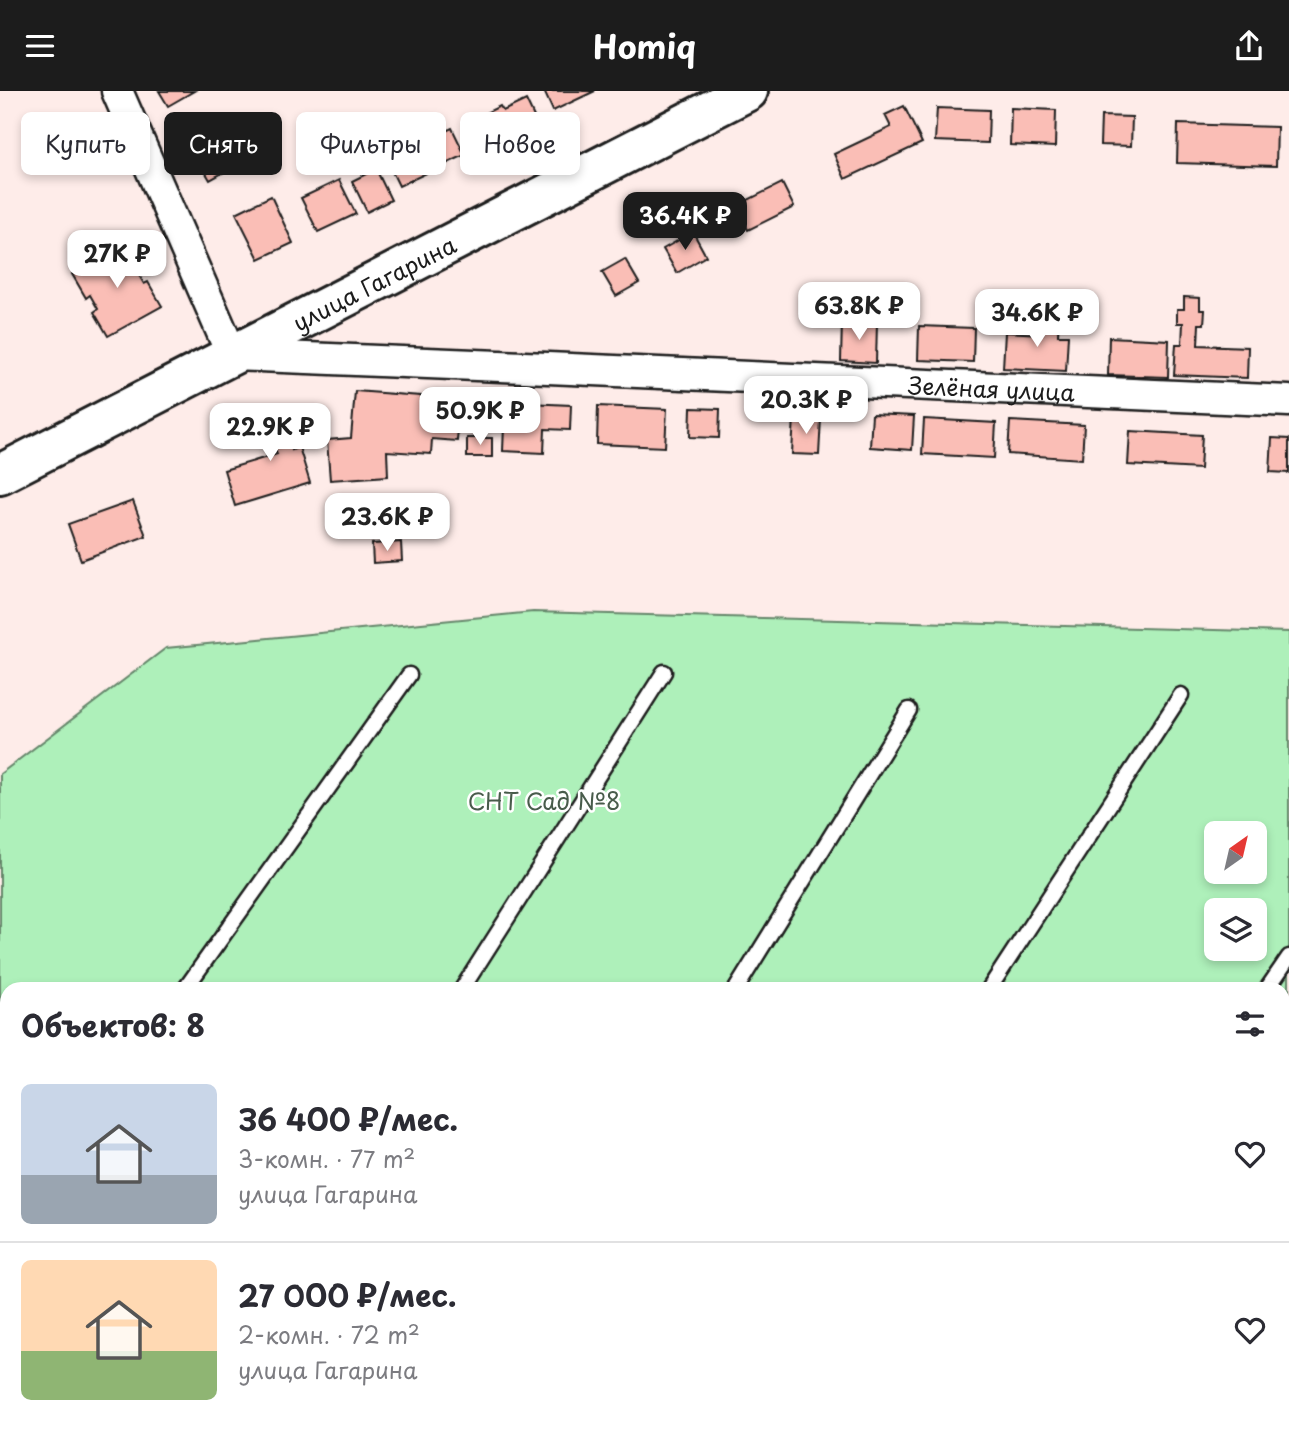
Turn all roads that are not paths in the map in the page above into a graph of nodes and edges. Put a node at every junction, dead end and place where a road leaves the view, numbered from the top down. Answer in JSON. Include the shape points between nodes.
{"nodes":[{"id":1,"x":117,"y":91,"type":"edge"},
{"id":2,"x":748,"y":91,"type":"edge"},
{"id":3,"x":232,"y":355,"type":"junction"},
{"id":4,"x":1289,"y":401,"type":"edge"},
{"id":5,"x":0,"y":474,"type":"edge"},
{"id":6,"x":664,"y":672,"type":"dead end"},
{"id":7,"x":409,"y":675,"type":"dead end"},
{"id":8,"x":1181,"y":695,"type":"dead end"},
{"id":9,"x":909,"y":710,"type":"dead end"},
{"id":10,"x":1289,"y":957,"type":"edge"},
{"id":11,"x":190,"y":982,"type":"edge"},
{"id":12,"x":467,"y":982,"type":"edge"},
{"id":13,"x":740,"y":982,"type":"edge"},
{"id":14,"x":994,"y":982,"type":"edge"},
{"id":15,"x":1273,"y":982,"type":"edge"}],
"edges":[{"from":1,"to":3,"type":"street"},
{"from":2,"to":3,"type":"main road","name":"улица Гагарина"},
{"from":3,"to":4,"type":"street","name":"Зелёная улица"},
{"from":3,"to":5,"type":"main road","name":"улица Гагарина"},
{"from":6,"to":12,"type":"lane"},
{"from":7,"to":11,"type":"lane"},
{"from":8,"to":14,"type":"lane"},
{"from":9,"to":13,"type":"lane"},
{"from":10,"to":15,"type":"lane"}]}
